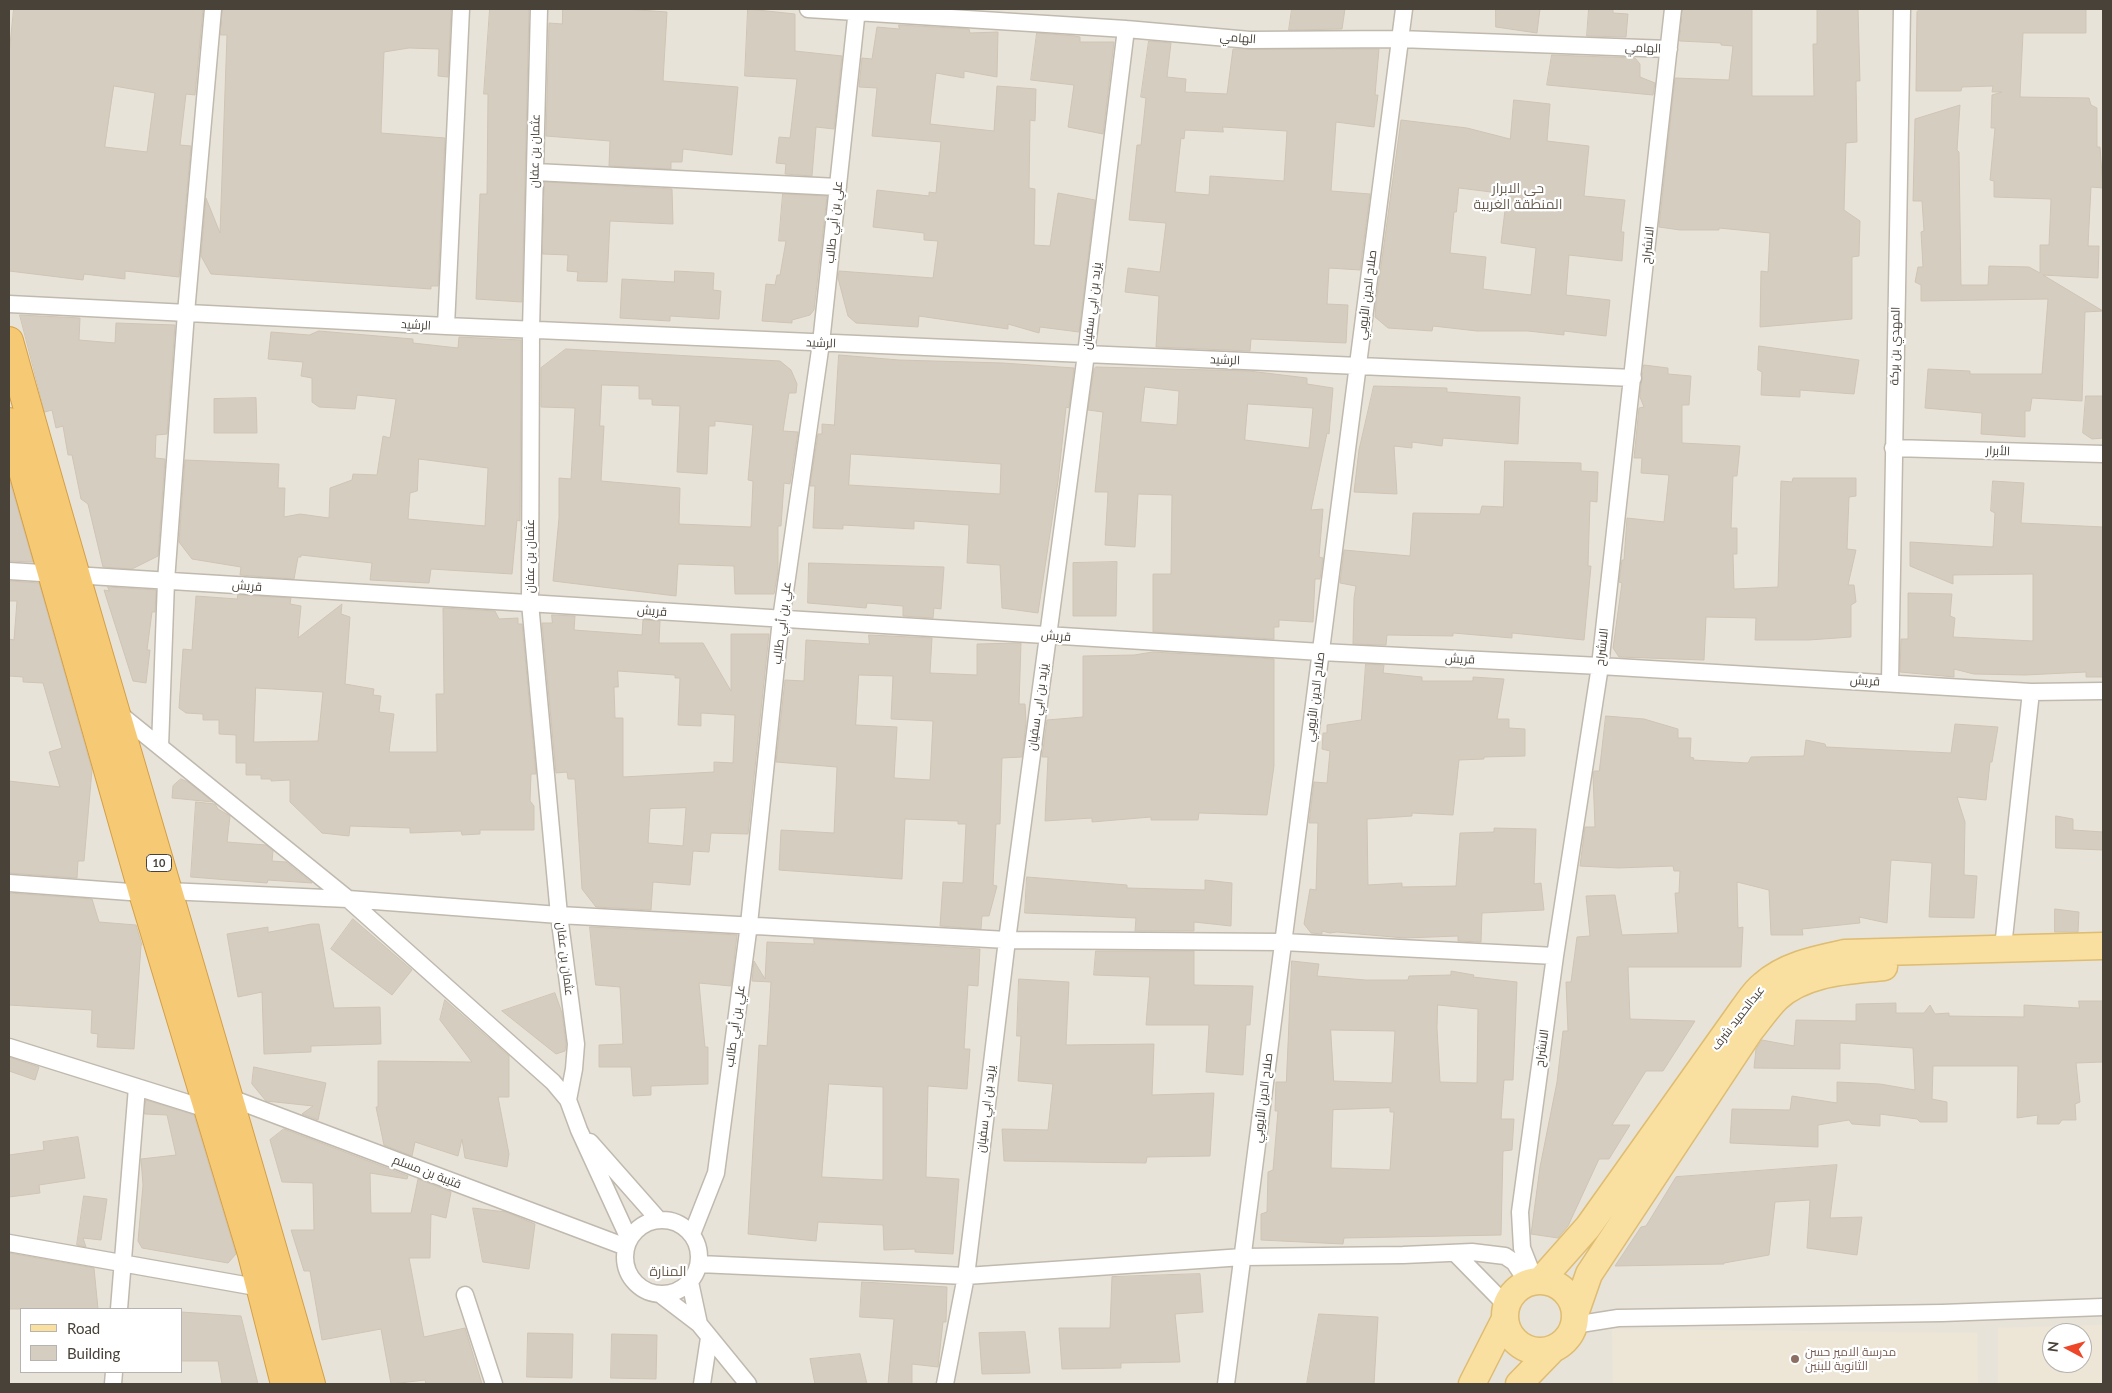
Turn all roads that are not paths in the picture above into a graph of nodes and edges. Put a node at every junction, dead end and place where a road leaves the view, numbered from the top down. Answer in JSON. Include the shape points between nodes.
{"nodes":[{"id":1,"x":213,"y":9,"type":"edge"},
{"id":2,"x":462,"y":9,"type":"edge"},
{"id":3,"x":539,"y":9,"type":"edge"},
{"id":4,"x":808,"y":9,"type":"edge"},
{"id":5,"x":1404,"y":9,"type":"edge"},
{"id":6,"x":1673,"y":9,"type":"edge"},
{"id":7,"x":1902,"y":9,"type":"edge"},
{"id":8,"x":857,"y":10,"type":"edge"},
{"id":9,"x":1126,"y":29,"type":"junction"},
{"id":10,"x":1399,"y":39,"type":"junction"},
{"id":11,"x":1669,"y":49,"type":"junction"},
{"id":12,"x":535,"y":172,"type":"junction"},
{"id":13,"x":838,"y":187,"type":"junction"},
{"id":14,"x":9,"y":304,"type":"edge"},
{"id":15,"x":186,"y":313,"type":"junction"},
{"id":16,"x":446,"y":326,"type":"junction"},
{"id":17,"x":531,"y":330,"type":"junction"},
{"id":18,"x":9,"y":341,"type":"edge"},
{"id":19,"x":821,"y":343,"type":"junction"},
{"id":20,"x":1086,"y":354,"type":"junction"},
{"id":21,"x":1358,"y":366,"type":"junction"},
{"id":22,"x":1633,"y":378,"type":"junction"},
{"id":23,"x":9,"y":422,"type":"edge"},
{"id":24,"x":1893,"y":448,"type":"junction"},
{"id":25,"x":2103,"y":454,"type":"edge"},
{"id":26,"x":9,"y":571,"type":"edge"},
{"id":27,"x":63,"y":574,"type":"junction"},
{"id":28,"x":166,"y":581,"type":"junction"},
{"id":29,"x":530,"y":603,"type":"junction"},
{"id":30,"x":781,"y":619,"type":"junction"},
{"id":31,"x":1048,"y":635,"type":"junction"},
{"id":32,"x":1321,"y":652,"type":"junction"},
{"id":33,"x":1600,"y":666,"type":"junction"},
{"id":34,"x":1890,"y":682,"type":"junction"},
{"id":35,"x":2103,"y":691,"type":"edge"},
{"id":36,"x":2031,"y":692,"type":"junction"},
{"id":37,"x":112,"y":708,"type":"junction"},
{"id":38,"x":160,"y":747,"type":"junction"},
{"id":39,"x":9,"y":883,"type":"edge"},
{"id":40,"x":155,"y":892,"type":"junction"},
{"id":41,"x":348,"y":899,"type":"junction"},
{"id":42,"x":559,"y":915,"type":"junction"},
{"id":43,"x":749,"y":924,"type":"junction"},
{"id":44,"x":1006,"y":940,"type":"junction"},
{"id":45,"x":1283,"y":942,"type":"junction"},
{"id":46,"x":2103,"y":946,"type":"edge"},
{"id":47,"x":2004,"y":947,"type":"junction"},
{"id":48,"x":1555,"y":956,"type":"junction"},
{"id":49,"x":2103,"y":964,"type":"edge"},
{"id":50,"x":9,"y":1047,"type":"edge"},
{"id":51,"x":137,"y":1086,"type":"junction"},
{"id":52,"x":568,"y":1100,"type":"junction"},
{"id":53,"x":217,"y":1103,"type":"junction"},
{"id":54,"x":579,"y":1130,"type":"junction"},
{"id":55,"x":658,"y":1220,"type":"junction"},
{"id":56,"x":692,"y":1234,"type":"junction"},
{"id":57,"x":9,"y":1243,"type":"edge"},
{"id":58,"x":628,"y":1243,"type":"junction"},
{"id":59,"x":1455,"y":1253,"type":"junction"},
{"id":60,"x":1243,"y":1257,"type":"junction"},
{"id":61,"x":123,"y":1264,"type":"junction"},
{"id":62,"x":699,"y":1264,"type":"junction"},
{"id":63,"x":966,"y":1276,"type":"junction"},
{"id":64,"x":690,"y":1282,"type":"junction"},
{"id":65,"x":1534,"y":1282,"type":"junction"},
{"id":66,"x":272,"y":1289,"type":"junction"},
{"id":67,"x":465,"y":1295,"type":"dead end"},
{"id":68,"x":661,"y":1295,"type":"junction"},
{"id":69,"x":2103,"y":1307,"type":"edge"},
{"id":70,"x":119,"y":1308,"type":"edge"},
{"id":71,"x":1506,"y":1312,"type":"junction"},
{"id":72,"x":1574,"y":1319,"type":"junction"},
{"id":73,"x":699,"y":1324,"type":"junction"},
{"id":74,"x":709,"y":1338,"type":"junction"},
{"id":75,"x":1553,"y":1349,"type":"junction"},
{"id":76,"x":285,"y":1384,"type":"edge"},
{"id":77,"x":312,"y":1384,"type":"edge"},
{"id":78,"x":494,"y":1384,"type":"edge"},
{"id":79,"x":702,"y":1384,"type":"edge"},
{"id":80,"x":748,"y":1384,"type":"edge"},
{"id":81,"x":945,"y":1384,"type":"edge"},
{"id":82,"x":1226,"y":1384,"type":"edge"},
{"id":83,"x":1472,"y":1384,"type":"edge"},
{"id":84,"x":1519,"y":1384,"type":"edge"}],
"edges":[{"from":1,"to":15,"type":"street"},
{"from":2,"to":16,"type":"street"},
{"from":3,"to":12,"type":"street","name":"عثمان بن عفان"},
{"from":4,"to":8,"type":"street","name":"الهامي"},
{"from":5,"to":10,"type":"street","name":"صلاح الدين الأيوبي"},
{"from":6,"to":11,"type":"street","name":"الانشراح"},
{"from":7,"to":24,"type":"street","name":"المهدي بن بركة"},
{"from":8,"to":9,"type":"street","name":"الهامي"},
{"from":8,"to":13,"type":"street","name":"علي بن أبي طالب"},
{"from":9,"to":10,"type":"street","name":"الهامي","via":[[1250,40]]},
{"from":9,"to":20,"type":"street","name":"يزيد بن ابي سفيان"},
{"from":10,"to":11,"type":"street","name":"الهامي"},
{"from":10,"to":21,"type":"street","name":"صلاح الدين الأيوبي"},
{"from":11,"to":22,"type":"street","name":"الانشراح"},
{"from":12,"to":13,"type":"street"},
{"from":12,"to":17,"type":"street","name":"عثمان بن عفان"},
{"from":13,"to":19,"type":"street","name":"علي بن أبي طالب"},
{"from":14,"to":15,"type":"street","name":"الرشيد"},
{"from":15,"to":16,"type":"street","name":"الرشيد"},
{"from":15,"to":28,"type":"street"},
{"from":16,"to":17,"type":"street","name":"الرشيد"},
{"from":17,"to":19,"type":"street","name":"الرشيد"},
{"from":17,"to":29,"type":"street","name":"عثمان بن عفان"},
{"from":18,"to":27,"type":"highway","number":"10"},
{"from":19,"to":20,"type":"street","name":"الرشيد"},
{"from":19,"to":30,"type":"street","name":"علي بن أبي طالب"},
{"from":20,"to":21,"type":"street","name":"الرشيد"},
{"from":20,"to":31,"type":"street","name":"يزيد بن ابي سفيان"},
{"from":21,"to":22,"type":"street","name":"الرشيد"},
{"from":21,"to":32,"type":"street","name":"صلاح الدين الأيوبي"},
{"from":22,"to":33,"type":"street","name":"الانشراح"},
{"from":23,"to":27,"type":"highway","number":"10"},
{"from":24,"to":25,"type":"street","name":"الأبرار"},
{"from":24,"to":34,"type":"street","name":"المهدي بن بركة"},
{"from":26,"to":27,"type":"street","name":"قريش"},
{"from":27,"to":28,"type":"street","name":"قريش"},
{"from":27,"to":37,"type":"highway","number":"10"},
{"from":27,"to":40,"type":"highway","number":"10"},
{"from":28,"to":29,"type":"street","name":"قريش"},
{"from":28,"to":38,"type":"street"},
{"from":29,"to":30,"type":"street","name":"قريش"},
{"from":29,"to":42,"type":"street","name":"عثمان بن عفان"},
{"from":30,"to":31,"type":"street","name":"قريش"},
{"from":30,"to":43,"type":"street","name":"علي بن أبي طالب"},
{"from":31,"to":32,"type":"street","name":"قريش"},
{"from":31,"to":44,"type":"street","name":"يزيد بن ابي سفيان"},
{"from":32,"to":33,"type":"street","name":"قريش"},
{"from":32,"to":45,"type":"street","name":"صلاح الدين الأيوبي"},
{"from":33,"to":34,"type":"street","name":"قريش"},
{"from":33,"to":48,"type":"street","name":"الانشراح"},
{"from":34,"to":36,"type":"street","name":"قريش"},
{"from":35,"to":36,"type":"street","name":"قريش"},
{"from":36,"to":47,"type":"street"},
{"from":37,"to":38,"type":"street"},
{"from":37,"to":40,"type":"highway","number":"10"},
{"from":38,"to":41,"type":"street"},
{"from":39,"to":40,"type":"street"},
{"from":40,"to":41,"type":"street"},
{"from":40,"to":53,"type":"highway","number":"10"},
{"from":41,"to":42,"type":"street"},
{"from":41,"to":52,"type":"street","via":[[553,1082]]},
{"from":42,"to":43,"type":"street"},
{"from":42,"to":52,"type":"street","name":"عثمان بن عفان","via":[[576,1044]]},
{"from":43,"to":44,"type":"street"},
{"from":43,"to":56,"type":"street","name":"علي بن أبي طالب","via":[[716,1173]]},
{"from":44,"to":45,"type":"street"},
{"from":44,"to":63,"type":"street","name":"يزيد بن ابي سفيان"},
{"from":45,"to":48,"type":"street"},
{"from":45,"to":60,"type":"street","name":"صلاح الدين الأيوبي"},
{"from":46,"to":47,"type":"main road","name":"عبدالحميد شرف"},
{"from":47,"to":65,"type":"main road","name":"عبدالحميد شرف","via":[[1845,953],[1798,965],[1762,985],[1725,1032],[1588,1227]]},
{"from":48,"to":65,"type":"street","name":"الانشراح","via":[[1520,1212],[1522,1248]]},
{"from":49,"to":72,"type":"main road","name":"عبدالحميد شرف","via":[[1889,966],[1835,973],[1795,986],[1778,997],[1750,1031],[1588,1274]]},
{"from":50,"to":51,"type":"street","name":"قتيبة بن مسلم"},
{"from":51,"to":53,"type":"street","name":"قتيبة بن مسلم"},
{"from":51,"to":61,"type":"street"},
{"from":52,"to":54,"type":"street"},
{"from":53,"to":58,"type":"street","name":"قتيبة بن مسلم"},
{"from":53,"to":66,"type":"highway","number":"10"},
{"from":54,"to":55,"type":"street"},
{"from":54,"to":58,"type":"street"},
{"from":55,"to":56,"type":"street","via":[[677,1223]]},
{"from":55,"to":58,"type":"street","via":[[641,1226]]},
{"from":56,"to":62,"type":"street","via":[[698,1248]]},
{"from":57,"to":61,"type":"street"},
{"from":58,"to":68,"type":"street","via":[[624,1257],[629,1276],[642,1290]]},
{"from":59,"to":60,"type":"street"},
{"from":59,"to":65,"type":"street","via":[[1505,1256]]},
{"from":59,"to":71,"type":"street"},
{"from":60,"to":63,"type":"street"},
{"from":60,"to":82,"type":"street","name":"صلاح الدين الأيوبي"},
{"from":61,"to":66,"type":"street"},
{"from":61,"to":70,"type":"street"},
{"from":62,"to":63,"type":"street"},
{"from":62,"to":64,"type":"street"},
{"from":63,"to":81,"type":"street","name":"يزيد بن ابي سفيان"},
{"from":64,"to":68,"type":"street","via":[[677,1292]]},
{"from":64,"to":73,"type":"street"},
{"from":65,"to":71,"type":"main road","via":[[1515,1291]]},
{"from":65,"to":72,"type":"main road","via":[[1560,1287],[1573,1303]]},
{"from":66,"to":76,"type":"highway","number":"10"},
{"from":66,"to":77,"type":"highway","number":"10"},
{"from":67,"to":78,"type":"street"},
{"from":68,"to":73,"type":"street"},
{"from":69,"to":72,"type":"street"},
{"from":71,"to":75,"type":"main road","via":[[1513,1339],[1522,1347],[1542,1352]]},
{"from":71,"to":83,"type":"main road"},
{"from":72,"to":75,"type":"main road","via":[[1570,1335]]},
{"from":73,"to":74,"type":"street"},
{"from":74,"to":79,"type":"street"},
{"from":74,"to":80,"type":"street"},
{"from":75,"to":84,"type":"main road"}]}
